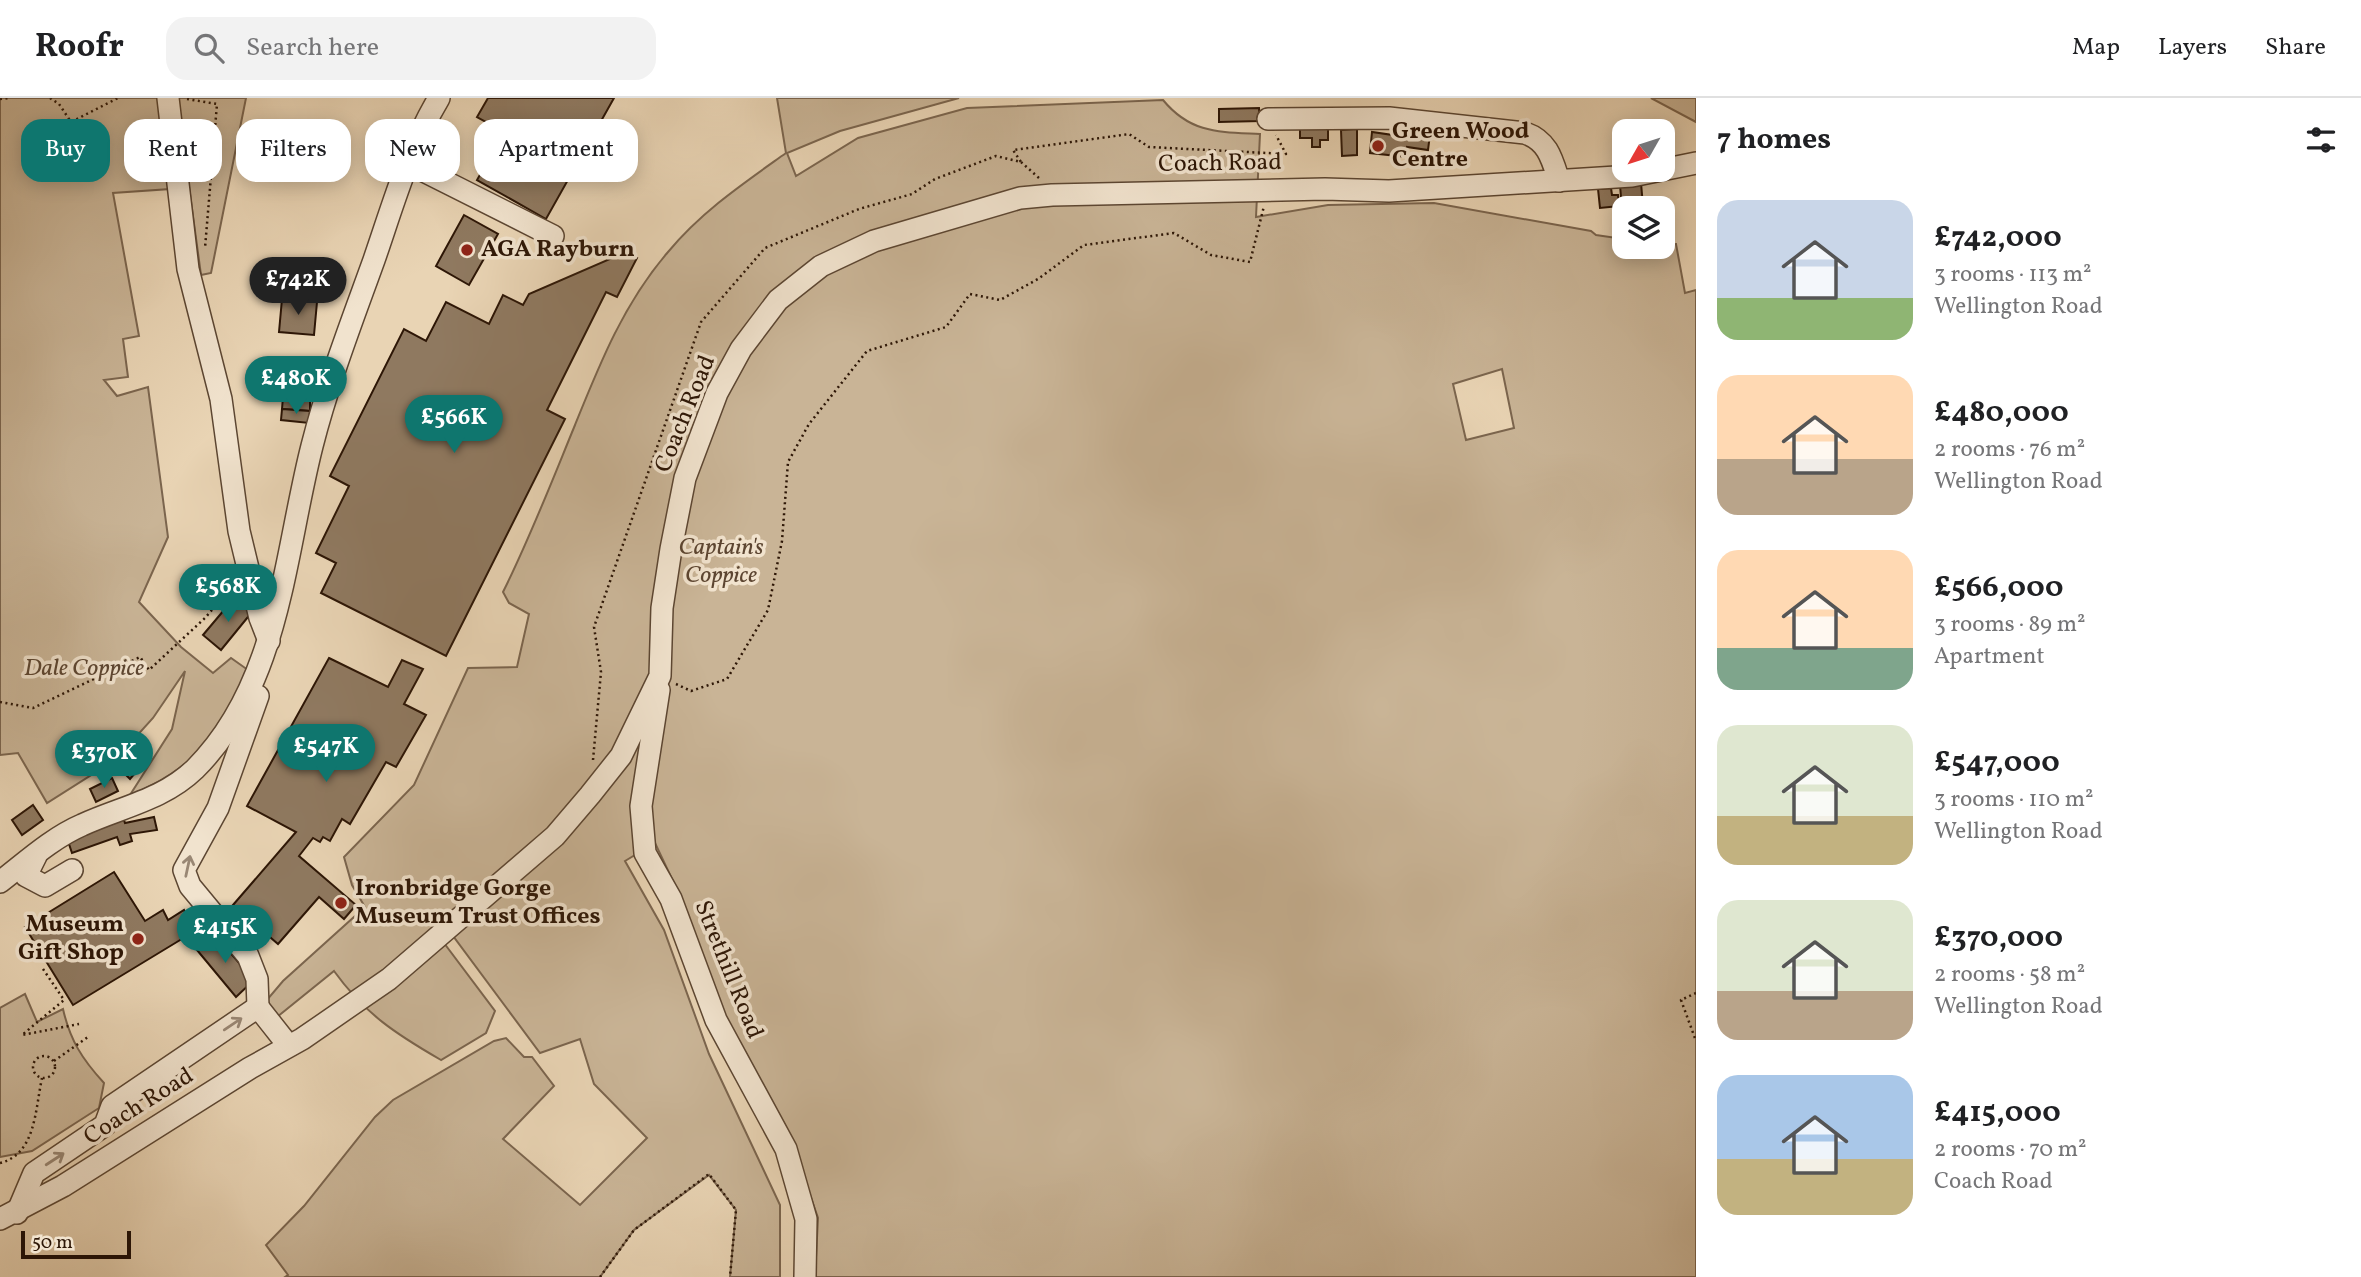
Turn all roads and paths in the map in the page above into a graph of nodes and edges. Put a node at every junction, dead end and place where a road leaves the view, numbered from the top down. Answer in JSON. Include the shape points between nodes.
{"nodes":[{"id":1,"x":9,"y":98,"type":"edge"},
{"id":2,"x":50,"y":98,"type":"edge"},
{"id":3,"x":118,"y":98,"type":"edge"},
{"id":4,"x":168,"y":98,"type":"edge"},
{"id":5,"x":183,"y":98,"type":"edge"},
{"id":6,"x":439,"y":98,"type":"edge"},
{"id":7,"x":0,"y":99,"type":"edge"},
{"id":8,"x":429,"y":119,"type":"edge"},
{"id":9,"x":1268,"y":119,"type":"joint"},
{"id":10,"x":1696,"y":163,"type":"edge"},
{"id":11,"x":1559,"y":181,"type":"junction"},
{"id":12,"x":402,"y":182,"type":"edge"},
{"id":13,"x":446,"y":182,"type":"edge"},
{"id":14,"x":1268,"y":190,"type":"junction"},
{"id":15,"x":553,"y":236,"type":"dead end"},
{"id":16,"x":191,"y":280,"type":"junction"},
{"id":17,"x":247,"y":568,"type":"junction"},
{"id":18,"x":269,"y":641,"type":"junction"},
{"id":19,"x":263,"y":661,"type":"junction"},
{"id":20,"x":660,"y":676,"type":"junction"},
{"id":21,"x":0,"y":702,"type":"edge"},
{"id":22,"x":593,"y":768,"type":"dead end"},
{"id":23,"x":37,"y":854,"type":"junction"},
{"id":24,"x":72,"y":870,"type":"dead end"},
{"id":25,"x":0,"y":882,"type":"edge"},
{"id":26,"x":43,"y":969,"type":"dead end"},
{"id":27,"x":1696,"y":993,"type":"edge"},
{"id":28,"x":258,"y":1007,"type":"junction"},
{"id":29,"x":79,"y":1024,"type":"dead end"},
{"id":30,"x":88,"y":1037,"type":"dead end"},
{"id":31,"x":1696,"y":1041,"type":"edge"},
{"id":32,"x":288,"y":1045,"type":"junction"},
{"id":33,"x":54,"y":1061,"type":"junction"},
{"id":34,"x":42,"y":1078,"type":"junction"},
{"id":35,"x":0,"y":1163,"type":"edge"},
{"id":36,"x":8,"y":1216,"type":"edge"},
{"id":37,"x":600,"y":1277,"type":"edge"},
{"id":38,"x":730,"y":1277,"type":"edge"},
{"id":39,"x":805,"y":1277,"type":"edge"}],
"edges":[{"from":1,"to":7,"type":"path"},
{"from":2,"to":3,"type":"path","via":[[71,122]]},
{"from":4,"to":16,"type":"street"},
{"from":5,"to":16,"type":"path","via":[[217,104],[205,248]]},
{"from":6,"to":8,"type":"street"},
{"from":9,"to":11,"type":"street","via":[[1390,118],[1525,133],[1546,146]]},
{"from":9,"to":22,"type":"path","via":[[1286,154],[1149,147],[1129,134],[1013,150],[1021,162],[996,156],[935,179],[912,194],[859,209],[765,248],[701,322],[620,547],[594,626],[601,672]]},
{"from":10,"to":11,"type":"street","name":"Coach Road","via":[[1653,174]]},
{"from":11,"to":14,"type":"street","name":"Coach Road","via":[[1389,191]]},
{"from":12,"to":18,"type":"street","via":[[312,444]]},
{"from":13,"to":15,"type":"street"},
{"from":14,"to":20,"type":"street","name":"Coach Road","via":[[1020,198],[874,241],[803,278],[778,300],[741,349],[717,393],[685,478],[663,608]]},
{"from":14,"to":20,"type":"path","via":[[1250,262],[1211,255],[1174,233],[1084,245],[1000,300],[970,294],[946,327],[867,351],[809,424],[788,462],[782,541],[768,611],[727,679],[691,691]]},
{"from":16,"to":17,"type":"street","via":[[220,399]]},
{"from":17,"to":18,"type":"street"},
{"from":17,"to":21,"type":"path","via":[[205,618],[149,670],[140,657],[33,708]]},
{"from":18,"to":19,"type":"street"},
{"from":19,"to":23,"type":"street","via":[[224,733],[180,781],[149,800],[81,825]]},
{"from":28,"to":19,"type":"street","one_way":true,"via":[[257,979],[248,956],[190,886],[184,870],[222,795],[256,704]]},
{"from":20,"to":32,"type":"street","name":"Coach Road","via":[[621,756],[555,836],[389,979]]},
{"from":20,"to":39,"type":"street","name":"Strethill Road","via":[[641,806],[645,853],[671,899],[716,1020],[786,1149],[806,1219]]},
{"from":23,"to":24,"type":"street","via":[[26,876],[46,886]]},
{"from":23,"to":25,"type":"street"},
{"from":26,"to":29,"type":"path","via":[[64,1000],[22,1035]]},
{"from":27,"to":31,"type":"path","via":[[1681,1000]]},
{"from":28,"to":32,"type":"street"},
{"from":36,"to":28,"type":"street","one_way":true,"via":[[34,1173],[105,1125],[111,1106]]},
{"from":30,"to":33,"type":"path"},
{"from":32,"to":36,"type":"street","name":"Coach Road"},
{"from":33,"to":34,"type":"path","via":[[54,1072]]},
{"from":33,"to":34,"type":"path","via":[[44,1056],[35,1061],[34,1072]]},
{"from":34,"to":35,"type":"path","via":[[27,1147],[14,1159]]},
{"from":37,"to":38,"type":"path","via":[[634,1230],[709,1174],[736,1210]]}]}
